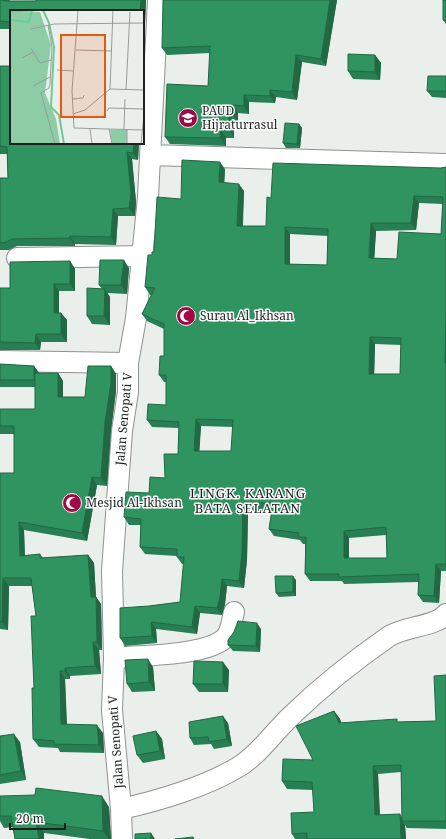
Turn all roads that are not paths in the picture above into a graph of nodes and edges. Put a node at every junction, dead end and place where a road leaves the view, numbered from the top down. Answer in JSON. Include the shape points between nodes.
{"nodes":[{"id":1,"x":158,"y":0,"type":"edge"},
{"id":2,"x":151,"y":155,"type":"junction"},
{"id":3,"x":446,"y":164,"type":"edge"},
{"id":4,"x":142,"y":256,"type":"junction"},
{"id":5,"x":17,"y":258,"type":"dead end"},
{"id":6,"x":0,"y":361,"type":"edge"},
{"id":7,"x":128,"y":363,"type":"junction"},
{"id":8,"x":234,"y":612,"type":"dead end"},
{"id":9,"x":446,"y":614,"type":"edge"},
{"id":10,"x":114,"y":658,"type":"junction"},
{"id":11,"x":121,"y":809,"type":"junction"},
{"id":12,"x":122,"y":839,"type":"edge"}],
"edges":[{"from":1,"to":2,"type":"street","name":"Jalan Senopati V"},
{"from":2,"to":3,"type":"street"},
{"from":2,"to":4,"type":"street","name":"Jalan Senopati V"},
{"from":4,"to":5,"type":"street"},
{"from":4,"to":7,"type":"street","name":"Jalan Senopati V","via":[[136,318]]},
{"from":6,"to":7,"type":"street"},
{"from":7,"to":10,"type":"street","name":"Jalan Senopati V","via":[[128,392],[122,431],[112,571]]},
{"from":8,"to":10,"type":"street","via":[[226,637],[219,642],[193,651]]},
{"from":9,"to":11,"type":"street","via":[[438,620],[389,636],[320,690],[273,734],[258,752],[240,766],[186,790]]},
{"from":10,"to":11,"type":"street","name":"Jalan Senopati V","via":[[112,710]]},
{"from":11,"to":12,"type":"street","name":"Jalan Senopati V"}]}
